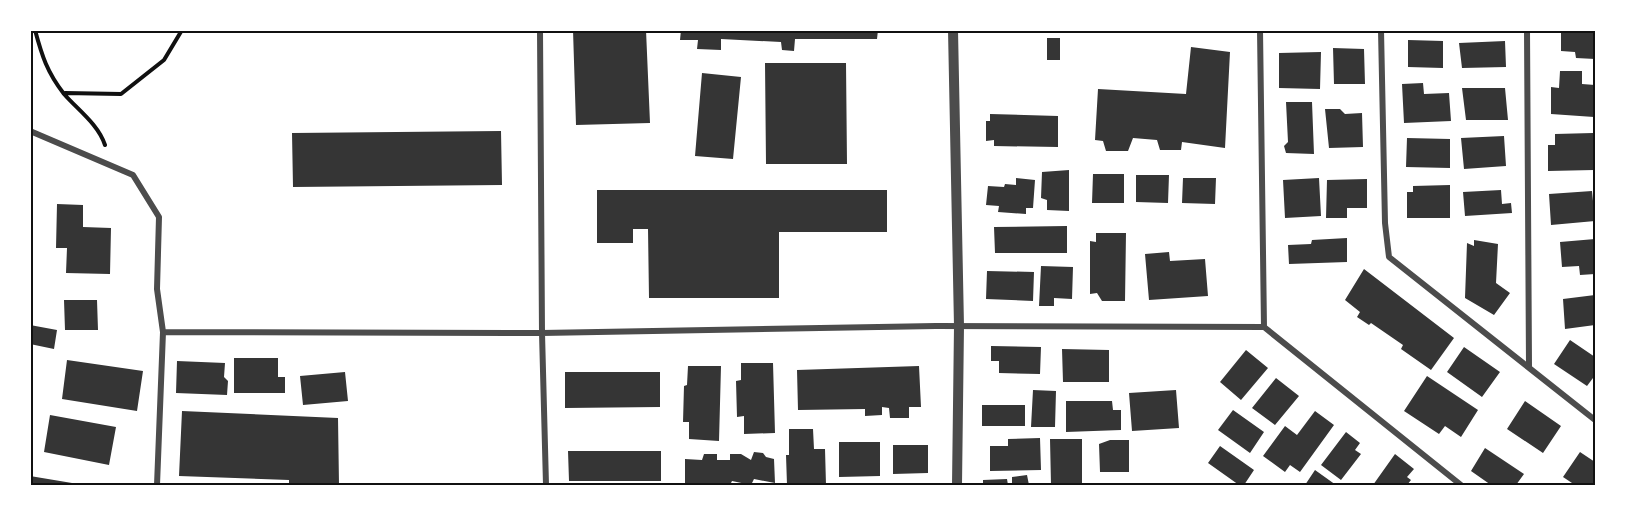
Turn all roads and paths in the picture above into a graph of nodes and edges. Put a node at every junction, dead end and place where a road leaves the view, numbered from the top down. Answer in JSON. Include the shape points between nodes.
{"nodes":[{"id":1,"x":35,"y":30,"type":"edge"},
{"id":2,"x":182,"y":30,"type":"edge"},
{"id":3,"x":343,"y":30,"type":"edge"},
{"id":4,"x":369,"y":30,"type":"edge"},
{"id":5,"x":540,"y":30,"type":"edge"},
{"id":6,"x":953,"y":30,"type":"edge"},
{"id":7,"x":1260,"y":30,"type":"edge"},
{"id":8,"x":1381,"y":30,"type":"edge"},
{"id":9,"x":1527,"y":30,"type":"edge"},
{"id":10,"x":64,"y":93,"type":"junction"},
{"id":11,"x":30,"y":130,"type":"edge"},
{"id":12,"x":111,"y":166,"type":"junction"},
{"id":13,"x":959,"y":326,"type":"junction"},
{"id":14,"x":1264,"y":327,"type":"junction"},
{"id":15,"x":163,"y":332,"type":"junction"},
{"id":16,"x":542,"y":333,"type":"junction"},
{"id":17,"x":1529,"y":367,"type":"junction"},
{"id":18,"x":1595,"y":420,"type":"edge"},
{"id":19,"x":157,"y":485,"type":"edge"},
{"id":20,"x":546,"y":485,"type":"edge"},
{"id":21,"x":957,"y":485,"type":"edge"},
{"id":22,"x":1461,"y":485,"type":"edge"}],
"edges":[{"from":1,"to":10,"type":"path","via":[[43,63]]},
{"from":2,"to":10,"type":"path","via":[[164,60],[121,94]]},
{"from":3,"to":4,"type":"path"},
{"from":5,"to":16,"type":"street"},
{"from":6,"to":13,"type":"street"},
{"from":7,"to":14,"type":"street"},
{"from":8,"to":17,"type":"street","via":[[1389,257]]},
{"from":9,"to":17,"type":"street"},
{"from":10,"to":12,"type":"path","via":[[101,134]]},
{"from":11,"to":12,"type":"street"},
{"from":12,"to":15,"type":"street","via":[[134,175],[159,217],[157,289]]},
{"from":13,"to":14,"type":"street"},
{"from":13,"to":16,"type":"street"},
{"from":13,"to":21,"type":"street"},
{"from":14,"to":22,"type":"street"},
{"from":15,"to":16,"type":"street"},
{"from":15,"to":19,"type":"street"},
{"from":16,"to":20,"type":"street"},
{"from":17,"to":18,"type":"street"}]}
